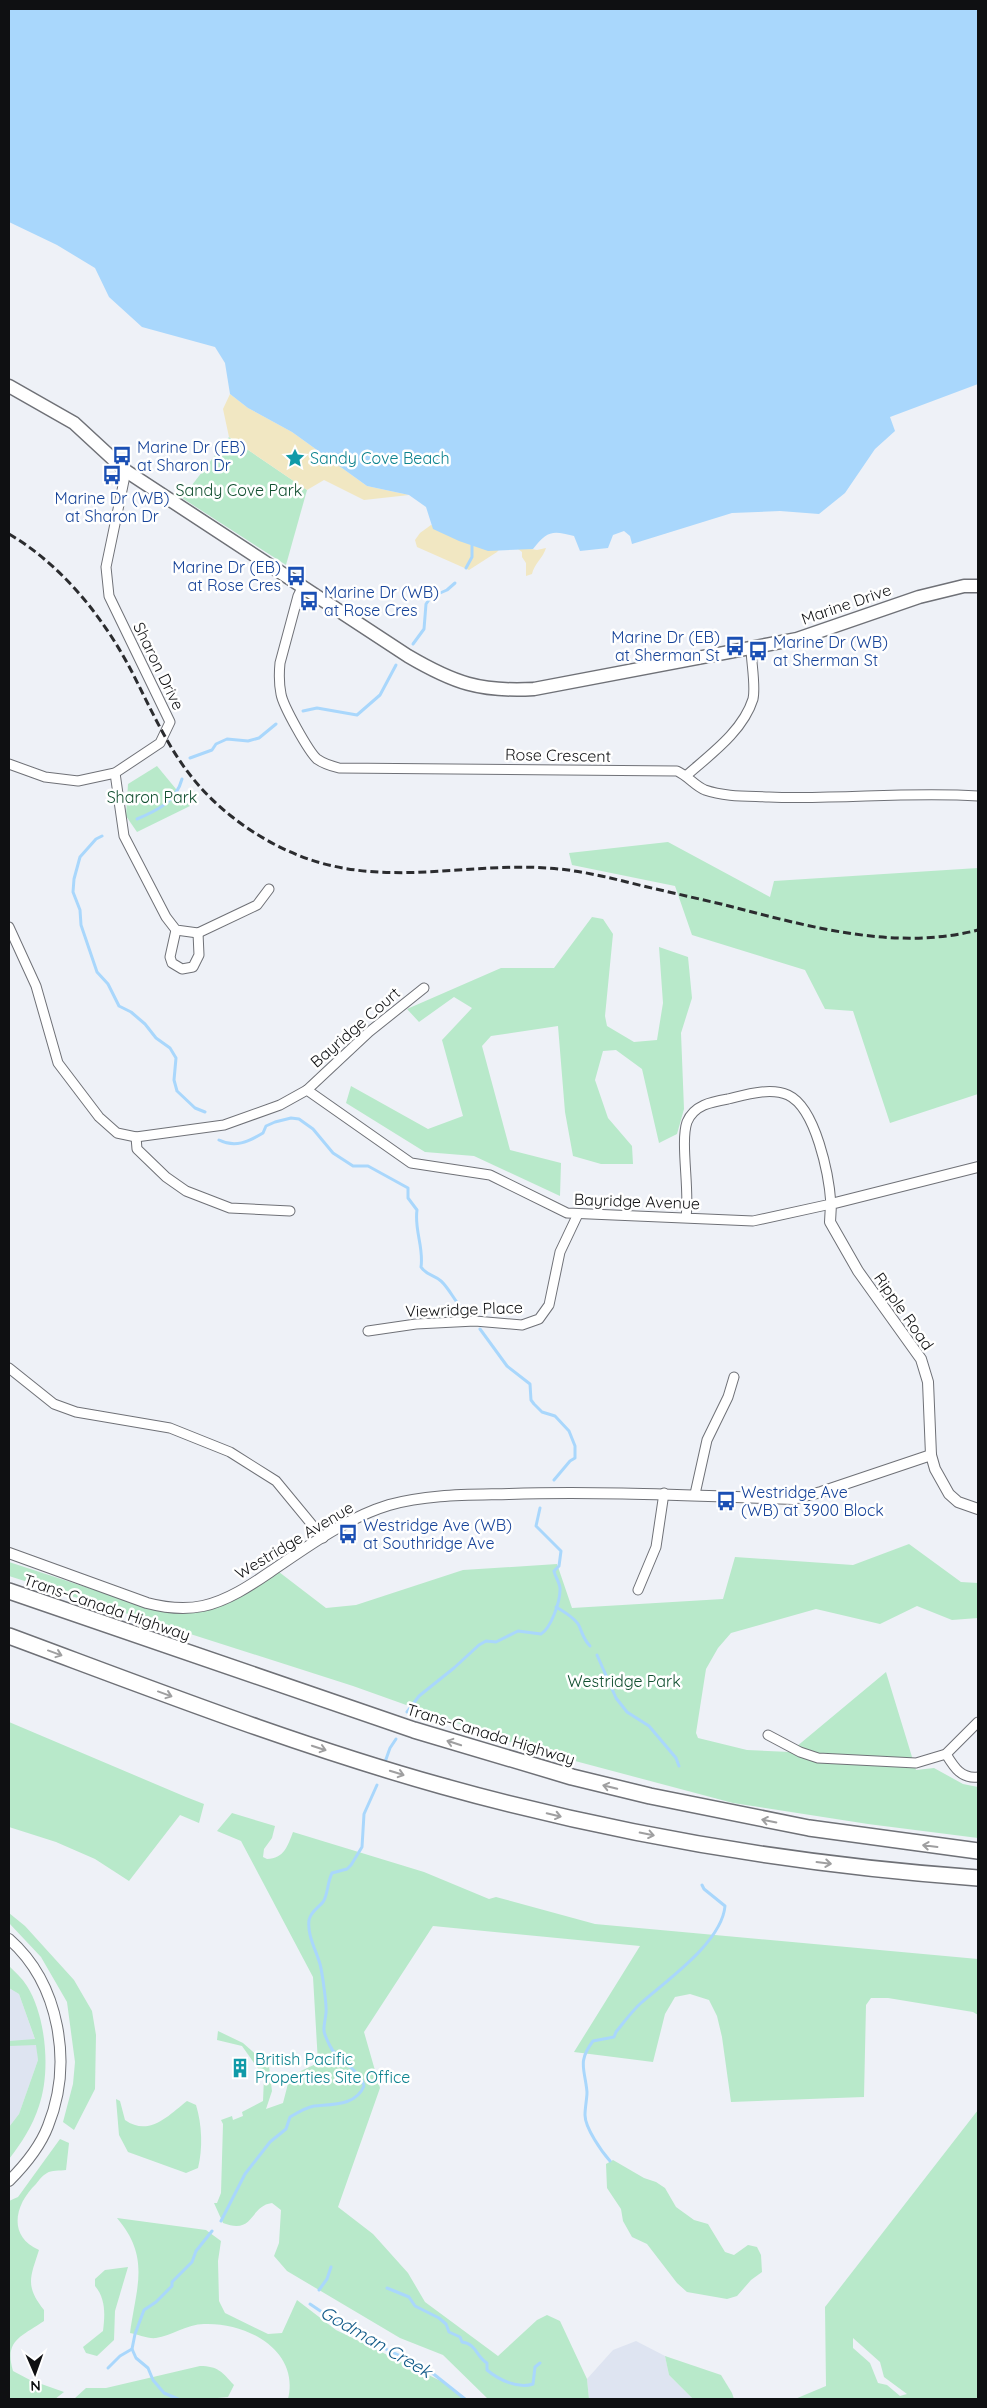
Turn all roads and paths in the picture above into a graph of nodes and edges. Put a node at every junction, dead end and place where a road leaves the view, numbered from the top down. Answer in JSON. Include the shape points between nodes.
{"nodes":[{"id":1,"x":9,"y":386,"type":"edge"},
{"id":2,"x":126,"y":471,"type":"junction"},
{"id":3,"x":297,"y":584,"type":"junction"},
{"id":4,"x":978,"y":586,"type":"edge"},
{"id":5,"x":751,"y":648,"type":"junction"},
{"id":6,"x":9,"y":764,"type":"edge"},
{"id":7,"x":115,"y":773,"type":"junction"},
{"id":8,"x":687,"y":775,"type":"junction"},
{"id":9,"x":978,"y":796,"type":"edge"},
{"id":10,"x":269,"y":889,"type":"dead end"},
{"id":11,"x":9,"y":928,"type":"edge"},
{"id":12,"x":176,"y":930,"type":"junction"},
{"id":13,"x":198,"y":933,"type":"junction"},
{"id":14,"x":424,"y":988,"type":"dead end"},
{"id":15,"x":307,"y":1090,"type":"junction"},
{"id":16,"x":136,"y":1137,"type":"junction"},
{"id":17,"x":978,"y":1167,"type":"edge"},
{"id":18,"x":831,"y":1204,"type":"junction"},
{"id":19,"x":290,"y":1211,"type":"dead end"},
{"id":20,"x":578,"y":1214,"type":"junction"},
{"id":21,"x":686,"y":1217,"type":"junction"},
{"id":22,"x":368,"y":1331,"type":"dead end"},
{"id":23,"x":9,"y":1368,"type":"edge"},
{"id":24,"x":734,"y":1377,"type":"dead end"},
{"id":25,"x":931,"y":1455,"type":"junction"},
{"id":26,"x":664,"y":1494,"type":"junction"},
{"id":27,"x":695,"y":1494,"type":"junction"},
{"id":28,"x":978,"y":1509,"type":"edge"},
{"id":29,"x":323,"y":1538,"type":"junction"},
{"id":30,"x":9,"y":1553,"type":"edge"},
{"id":31,"x":638,"y":1590,"type":"dead end"},
{"id":32,"x":9,"y":1591,"type":"edge"},
{"id":33,"x":9,"y":1636,"type":"edge"},
{"id":34,"x":978,"y":1722,"type":"edge"},
{"id":35,"x":768,"y":1735,"type":"dead end"},
{"id":36,"x":946,"y":1754,"type":"junction"},
{"id":37,"x":978,"y":1777,"type":"edge"},
{"id":38,"x":978,"y":1851,"type":"edge"},
{"id":39,"x":978,"y":1878,"type":"edge"},
{"id":40,"x":9,"y":1939,"type":"edge"},
{"id":41,"x":9,"y":2181,"type":"edge"}],
"edges":[{"from":1,"to":2,"type":"main road","name":"Marine Drive","via":[[74,423]]},
{"from":2,"to":3,"type":"main road","name":"Marine Drive"},
{"from":2,"to":7,"type":"street","name":"Sharon Drive","via":[[106,567],[109,596],[170,722],[160,743]]},
{"from":3,"to":5,"type":"main road","name":"Marine Drive","via":[[443,676],[481,687],[534,688]]},
{"from":3,"to":8,"type":"street","name":"Rose Crescent","via":[[298,596],[278,674],[281,696],[309,750],[327,765],[339,768],[677,771]]},
{"from":4,"to":5,"type":"main road","name":"Marine Drive","via":[[919,596],[818,632]]},
{"from":5,"to":8,"type":"street","via":[[753,697],[746,715],[728,739]]},
{"from":6,"to":7,"type":"street","name":"Sharon Drive","via":[[45,777],[78,781]]},
{"from":7,"to":12,"type":"street","via":[[124,836]]},
{"from":8,"to":9,"type":"street","name":"Rose Crescent","via":[[703,789],[726,795],[808,799],[941,793]]},
{"from":10,"to":13,"type":"street","via":[[256,905]]},
{"from":11,"to":16,"type":"street","via":[[36,986],[58,1063],[99,1117],[117,1133]]},
{"from":12,"to":13,"type":"street"},
{"from":12,"to":13,"type":"street","via":[[170,957],[172,963],[182,969],[194,967],[197,962]]},
{"from":14,"to":15,"type":"street","name":"Bayridge Court","via":[[369,1032]]},
{"from":15,"to":16,"type":"street","via":[[280,1105],[224,1125]]},
{"from":15,"to":20,"type":"street","name":"Bayridge Avenue","via":[[411,1163],[490,1175],[556,1210]]},
{"from":16,"to":19,"type":"street","via":[[137,1149],[186,1191],[230,1208]]},
{"from":17,"to":18,"type":"street","name":"Bayridge Avenue"},
{"from":18,"to":21,"type":"street","name":"Bayridge Avenue","via":[[753,1221]]},
{"from":18,"to":21,"type":"street","via":[[822,1154],[806,1112],[787,1095],[762,1092],[712,1102],[700,1106],[692,1114],[685,1131]]},
{"from":18,"to":25,"type":"street","name":"Ripple Road","via":[[830,1222],[858,1271],[921,1359],[928,1382]]},
{"from":20,"to":21,"type":"street","name":"Bayridge Avenue"},
{"from":20,"to":22,"type":"street","name":"Viewridge Place","via":[[560,1252],[549,1305],[539,1319],[522,1324],[475,1321],[416,1324]]},
{"from":23,"to":29,"type":"street","via":[[54,1404],[76,1412],[170,1428],[230,1452],[276,1481]]},
{"from":24,"to":27,"type":"street","via":[[708,1440]]},
{"from":25,"to":27,"type":"street","name":"Westridge Avenue","via":[[821,1492],[793,1498]]},
{"from":25,"to":28,"type":"street","name":"Ripple Road","via":[[949,1494],[958,1502]]},
{"from":26,"to":27,"type":"street","name":"Westridge Avenue"},
{"from":26,"to":29,"type":"street","name":"Westridge Avenue","via":[[562,1492],[420,1499],[368,1513]]},
{"from":26,"to":31,"type":"street","via":[[656,1547]]},
{"from":29,"to":30,"type":"street","name":"Westridge Avenue","via":[[231,1595],[203,1606],[181,1608],[135,1600]]},
{"from":38,"to":32,"type":"highway","name":"Trans-Canada Highway","one_way":true,"via":[[799,1826],[572,1777],[431,1736]]},
{"from":33,"to":39,"type":"highway","one_way":true,"via":[[309,1745],[525,1808],[640,1833],[762,1854],[882,1870]]},
{"from":34,"to":36,"type":"street"},
{"from":35,"to":36,"type":"street","via":[[818,1758],[916,1763]]},
{"from":36,"to":37,"type":"street","via":[[954,1768],[965,1776]]},
{"from":40,"to":41,"type":"street","via":[[25,1957],[46,1991],[60,2049],[58,2090],[48,2126],[30,2157]]}]}
